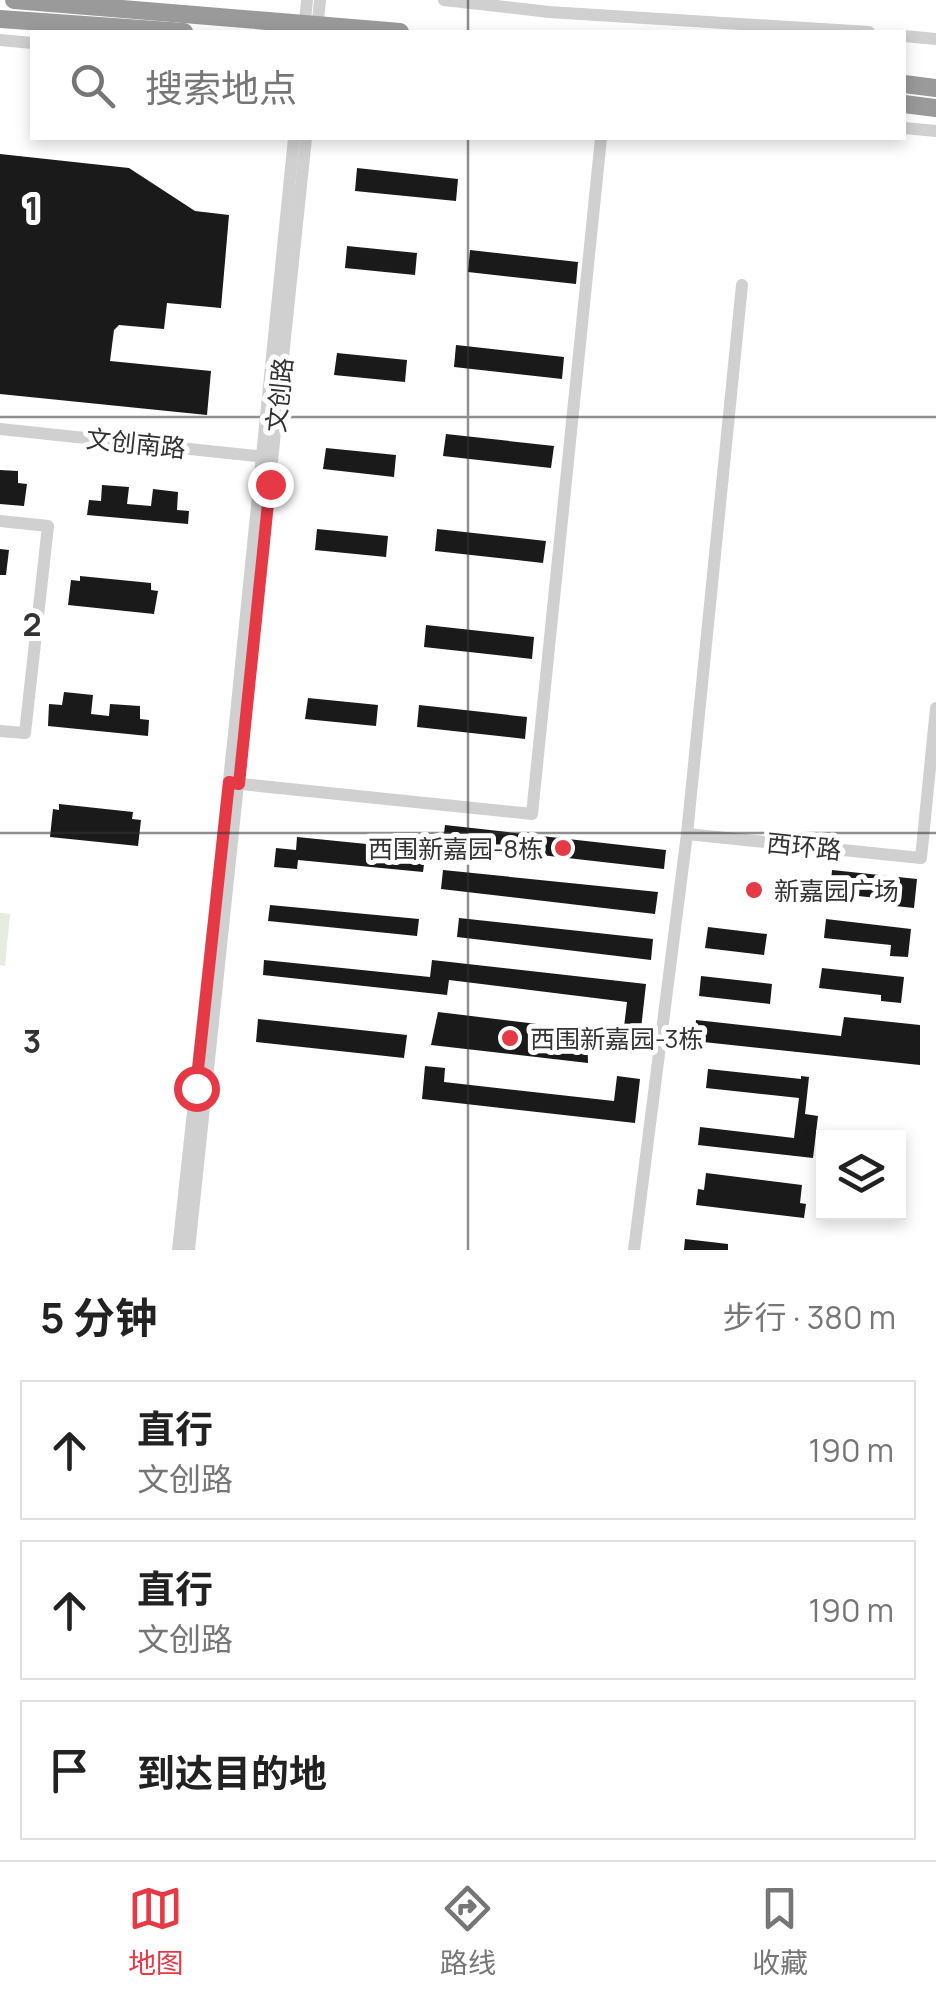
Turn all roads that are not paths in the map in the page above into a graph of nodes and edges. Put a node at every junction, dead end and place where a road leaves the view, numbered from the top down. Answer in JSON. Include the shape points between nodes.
{"nodes":[{"id":1,"x":14,"y":0,"type":"edge"},
{"id":2,"x":307,"y":0,"type":"edge"},
{"id":3,"x":320,"y":0,"type":"edge"},
{"id":4,"x":444,"y":0,"type":"edge"},
{"id":5,"x":0,"y":20,"type":"edge"},
{"id":6,"x":153,"y":30,"type":"edge"},
{"id":7,"x":304,"y":30,"type":"edge"},
{"id":8,"x":317,"y":30,"type":"edge"},
{"id":9,"x":376,"y":30,"type":"edge"},
{"id":10,"x":836,"y":30,"type":"edge"},
{"id":11,"x":906,"y":36,"type":"edge"},
{"id":12,"x":936,"y":39,"type":"edge"},
{"id":13,"x":0,"y":40,"type":"edge"},
{"id":14,"x":30,"y":44,"type":"edge"},
{"id":15,"x":906,"y":84,"type":"edge"},
{"id":16,"x":936,"y":88,"type":"edge"},
{"id":17,"x":906,"y":104,"type":"edge"},
{"id":18,"x":936,"y":108,"type":"edge"},
{"id":19,"x":906,"y":128,"type":"edge"},
{"id":20,"x":936,"y":131,"type":"edge"},
{"id":21,"x":294,"y":140,"type":"edge"},
{"id":22,"x":306,"y":140,"type":"edge"},
{"id":23,"x":602,"y":140,"type":"edge"},
{"id":24,"x":742,"y":285,"type":"dead end"},
{"id":25,"x":0,"y":428,"type":"edge"},
{"id":26,"x":267,"y":457,"type":"junction"},
{"id":27,"x":0,"y":521,"type":"edge"},
{"id":28,"x":936,"y":708,"type":"edge"},
{"id":29,"x":0,"y":731,"type":"edge"},
{"id":30,"x":234,"y":783,"type":"junction"},
{"id":31,"x":686,"y":834,"type":"junction"},
{"id":32,"x":178,"y":1250,"type":"edge"},
{"id":33,"x":190,"y":1250,"type":"edge"},
{"id":34,"x":634,"y":1250,"type":"edge"}],
"edges":[{"from":1,"to":9,"type":"highway","bridge":true},
{"from":2,"to":7,"type":"street"},
{"from":3,"to":8,"type":"street"},
{"from":4,"to":10,"type":"street"},
{"from":5,"to":6,"type":"highway"},
{"from":11,"to":12,"type":"street"},
{"from":13,"to":14,"type":"street"},
{"from":15,"to":16,"type":"highway"},
{"from":17,"to":18,"type":"highway"},
{"from":19,"to":20,"type":"street"},
{"from":21,"to":26,"type":"street","name":"文创路"},
{"from":22,"to":26,"type":"street","name":"文创路"},
{"from":23,"to":30,"type":"street","via":[[532,814]]},
{"from":24,"to":31,"type":"street"},
{"from":25,"to":26,"type":"street","name":"文创南路"},
{"from":26,"to":30,"type":"street","name":"文创路"},
{"from":27,"to":29,"type":"street","via":[[48,526],[25,733]]},
{"from":28,"to":31,"type":"street","name":"西环路","via":[[921,858]]},
{"from":30,"to":32,"type":"street","name":"文创路"},
{"from":30,"to":33,"type":"street","name":"文创路"},
{"from":31,"to":34,"type":"street"}]}
